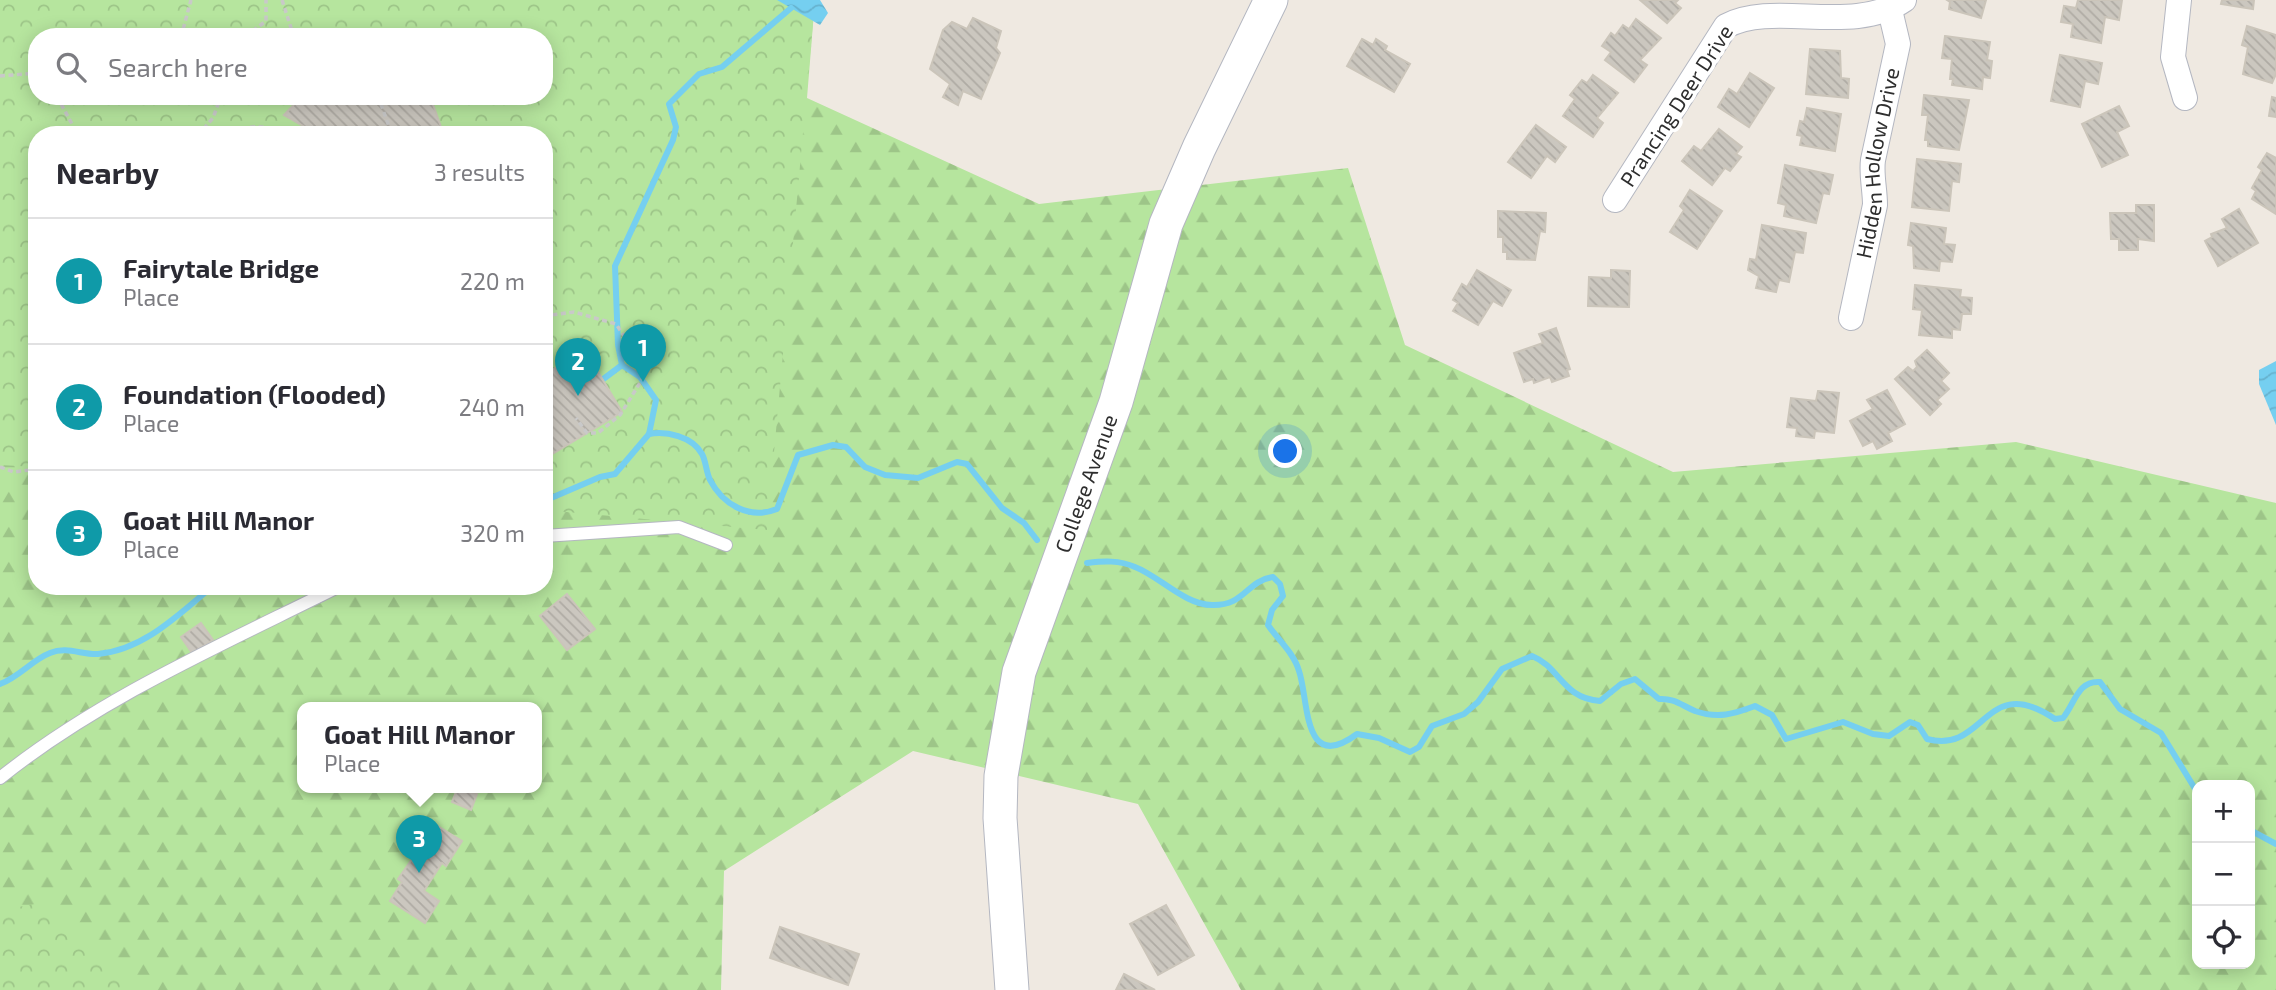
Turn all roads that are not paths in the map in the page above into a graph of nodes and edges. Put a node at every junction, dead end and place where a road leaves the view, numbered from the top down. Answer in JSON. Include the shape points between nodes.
{"nodes":[{"id":1,"x":1271,"y":0,"type":"edge"},
{"id":2,"x":2179,"y":0,"type":"edge"},
{"id":3,"x":1897,"y":5,"type":"edge"},
{"id":4,"x":2185,"y":98,"type":"dead end"},
{"id":5,"x":1615,"y":200,"type":"dead end"},
{"id":6,"x":1851,"y":318,"type":"dead end"},
{"id":7,"x":553,"y":535,"type":"edge"},
{"id":8,"x":726,"y":545,"type":"dead end"},
{"id":9,"x":322,"y":595,"type":"edge"},
{"id":10,"x":0,"y":778,"type":"edge"},
{"id":11,"x":1012,"y":990,"type":"edge"}],
"edges":[{"from":1,"to":11,"type":"street","name":"College Avenue","via":[[1166,224],[1115,402],[1019,671],[1000,776]]},
{"from":2,"to":4,"type":"street","via":[[2172,57]]},
{"from":3,"to":5,"type":"street","name":"Prancing Deer Drive","via":[[1868,12],[1762,8],[1737,17]]},
{"from":3,"to":6,"type":"street","name":"Hidden Hollow Drive","via":[[1898,44],[1871,174],[1875,205]]},
{"from":7,"to":8,"type":"lane","via":[[679,527]]},
{"from":9,"to":10,"type":"lane","via":[[91,715],[46,741]]}]}
